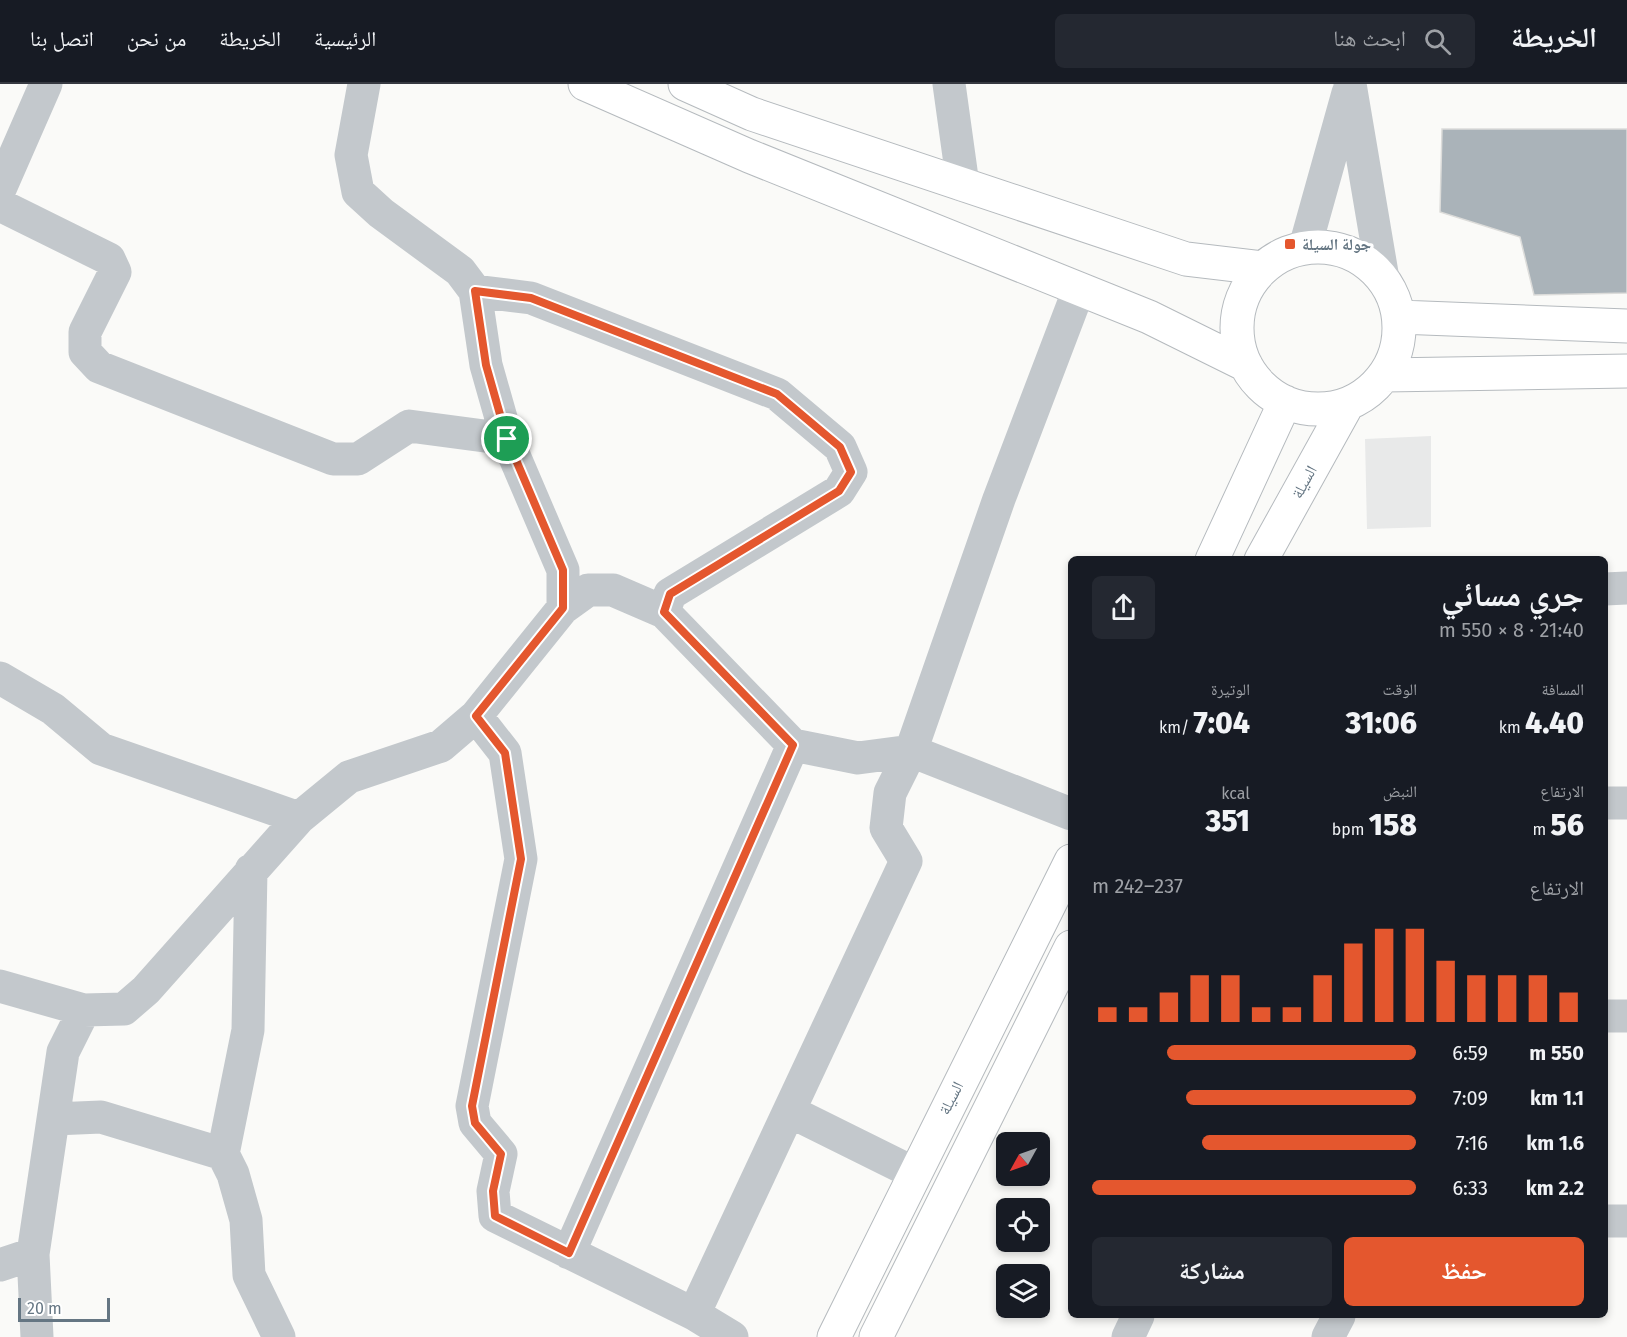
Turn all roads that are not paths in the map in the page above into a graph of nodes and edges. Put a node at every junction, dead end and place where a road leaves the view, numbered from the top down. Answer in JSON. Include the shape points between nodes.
{"nodes":[{"id":1,"x":46,"y":84,"type":"edge"},
{"id":2,"x":364,"y":84,"type":"edge"},
{"id":3,"x":585,"y":84,"type":"edge"},
{"id":4,"x":685,"y":84,"type":"edge"},
{"id":5,"x":949,"y":84,"type":"edge"},
{"id":6,"x":1350,"y":85,"type":"edge"},
{"id":7,"x":963,"y":185,"type":"junction"},
{"id":8,"x":0,"y":189,"type":"edge"},
{"id":9,"x":0,"y":205,"type":"edge"},
{"id":10,"x":1305,"y":247,"type":"junction"},
{"id":11,"x":1262,"y":268,"type":"junction"},
{"id":12,"x":1383,"y":279,"type":"junction"},
{"id":13,"x":1079,"y":289,"type":"junction"},
{"id":14,"x":475,"y":291,"type":"junction"},
{"id":15,"x":1399,"y":317,"type":"junction"},
{"id":16,"x":1627,"y":326,"type":"edge"},
{"id":17,"x":1246,"y":365,"type":"junction"},
{"id":18,"x":1627,"y":371,"type":"edge"},
{"id":19,"x":1385,"y":375,"type":"junction"},
{"id":20,"x":1285,"y":402,"type":"junction"},
{"id":21,"x":1347,"y":405,"type":"junction"},
{"id":22,"x":507,"y":439,"type":"junction"},
{"id":23,"x":1214,"y":556,"type":"edge"},
{"id":24,"x":1263,"y":556,"type":"edge"},
{"id":25,"x":1627,"y":588,"type":"edge"},
{"id":26,"x":1608,"y":589,"type":"edge"},
{"id":27,"x":563,"y":608,"type":"junction"},
{"id":28,"x":664,"y":612,"type":"junction"},
{"id":29,"x":0,"y":678,"type":"edge"},
{"id":30,"x":476,"y":716,"type":"junction"},
{"id":31,"x":793,"y":745,"type":"junction"},
{"id":32,"x":911,"y":751,"type":"junction"},
{"id":33,"x":1608,"y":803,"type":"edge"},
{"id":34,"x":1627,"y":803,"type":"edge"},
{"id":35,"x":1068,"y":813,"type":"edge"},
{"id":36,"x":299,"y":818,"type":"junction"},
{"id":37,"x":1068,"y":867,"type":"edge"},
{"id":38,"x":251,"y":870,"type":"junction"},
{"id":39,"x":1068,"y":953,"type":"edge"},
{"id":40,"x":0,"y":986,"type":"edge"},
{"id":41,"x":84,"y":1010,"type":"junction"},
{"id":42,"x":1608,"y":1016,"type":"edge"},
{"id":43,"x":1627,"y":1016,"type":"edge"},
{"id":44,"x":789,"y":1111,"type":"junction"},
{"id":45,"x":54,"y":1119,"type":"junction"},
{"id":46,"x":223,"y":1154,"type":"junction"},
{"id":47,"x":914,"y":1173,"type":"junction"},
{"id":48,"x":1608,"y":1221,"type":"edge"},
{"id":49,"x":1627,"y":1221,"type":"edge"},
{"id":50,"x":569,"y":1253,"type":"junction"},
{"id":51,"x":33,"y":1254,"type":"junction"},
{"id":52,"x":0,"y":1265,"type":"edge"},
{"id":53,"x":694,"y":1314,"type":"junction"},
{"id":54,"x":1137,"y":1318,"type":"edge"},
{"id":55,"x":1338,"y":1318,"type":"edge"},
{"id":56,"x":1344,"y":1318,"type":"edge"},
{"id":57,"x":38,"y":1337,"type":"edge"},
{"id":58,"x":279,"y":1337,"type":"edge"},
{"id":59,"x":732,"y":1337,"type":"edge"},
{"id":60,"x":834,"y":1337,"type":"edge"},
{"id":61,"x":876,"y":1337,"type":"edge"},
{"id":62,"x":1128,"y":1337,"type":"edge"},
{"id":63,"x":1328,"y":1337,"type":"edge"},
{"id":64,"x":1344,"y":1337,"type":"edge"}],
"edges":[{"from":1,"to":8,"type":"street"},
{"from":2,"to":14,"type":"street","via":[[351,155],[358,192],[460,271]]},
{"from":3,"to":13,"type":"main road","via":[[749,156]]},
{"from":4,"to":7,"type":"main road","via":[[752,114]]},
{"from":5,"to":7,"type":"street"},
{"from":6,"to":10,"type":"street"},
{"from":6,"to":12,"type":"street"},
{"from":7,"to":11,"type":"main road","via":[[1186,259]]},
{"from":9,"to":22,"type":"street","via":[[109,259],[115,272],[84,332],[85,352],[99,367],[333,459],[358,459],[409,426]]},
{"from":10,"to":11,"type":"main road","via":[[1282,254]]},
{"from":10,"to":12,"type":"main road","via":[[1348,252],[1368,263]]},
{"from":11,"to":17,"type":"main road","via":[[1246,289],[1238,314],[1238,340]]},
{"from":12,"to":15,"type":"main road","via":[[1394,297]]},
{"from":13,"to":17,"type":"main road","via":[[1149,317]]},
{"from":13,"to":32,"type":"street","via":[[999,499]]},
{"from":14,"to":22,"type":"street","via":[[486,365]]},
{"from":14,"to":28,"type":"street","via":[[531,298],[777,394],[840,447],[851,472],[839,491],[670,594]]},
{"from":15,"to":16,"type":"main road"},
{"from":15,"to":19,"type":"main road","via":[[1400,337]]},
{"from":17,"to":20,"type":"main road","via":[[1263,387]]},
{"from":18,"to":19,"type":"main road"},
{"from":19,"to":21,"type":"main road","via":[[1368,393]]},
{"from":20,"to":21,"type":"main road","via":[[1306,410]]},
{"from":20,"to":23,"type":"main road"},
{"from":21,"to":24,"type":"main road","name":"السيلة"},
{"from":22,"to":27,"type":"street","via":[[563,570]]},
{"from":25,"to":26,"type":"street"},
{"from":27,"to":28,"type":"street","via":[[588,590],[613,590]]},
{"from":27,"to":30,"type":"street"},
{"from":28,"to":31,"type":"street"},
{"from":29,"to":36,"type":"street","via":[[53,708],[101,749]]},
{"from":30,"to":36,"type":"street","via":[[441,746],[349,777]]},
{"from":30,"to":50,"type":"street","via":[[505,753],[521,859],[472,1106],[475,1123],[501,1154],[493,1191],[495,1216]]},
{"from":31,"to":32,"type":"street","via":[[858,758]]},
{"from":31,"to":50,"type":"street"},
{"from":32,"to":35,"type":"street"},
{"from":32,"to":44,"type":"street","via":[[890,793],[886,828],[906,861]]},
{"from":33,"to":34,"type":"street"},
{"from":36,"to":38,"type":"street"},
{"from":37,"to":47,"type":"main road","name":"السيلة"},
{"from":38,"to":41,"type":"street","via":[[132,1003],[124,1009]]},
{"from":38,"to":46,"type":"street","via":[[248,1030]]},
{"from":39,"to":61,"type":"main road"},
{"from":40,"to":41,"type":"street"},
{"from":41,"to":45,"type":"street","via":[[63,1052]]},
{"from":42,"to":43,"type":"street"},
{"from":44,"to":47,"type":"street"},
{"from":44,"to":53,"type":"street"},
{"from":45,"to":46,"type":"street","via":[[102,1117]]},
{"from":45,"to":51,"type":"street"},
{"from":46,"to":58,"type":"street","via":[[246,1220],[249,1275]]},
{"from":47,"to":60,"type":"main road","name":"السيلة"},
{"from":48,"to":49,"type":"street"},
{"from":50,"to":53,"type":"street"},
{"from":51,"to":52,"type":"street"},
{"from":51,"to":57,"type":"street"},
{"from":53,"to":59,"type":"street"},
{"from":54,"to":62,"type":"street"},
{"from":55,"to":63,"type":"street"},
{"from":56,"to":64,"type":"street"}]}
